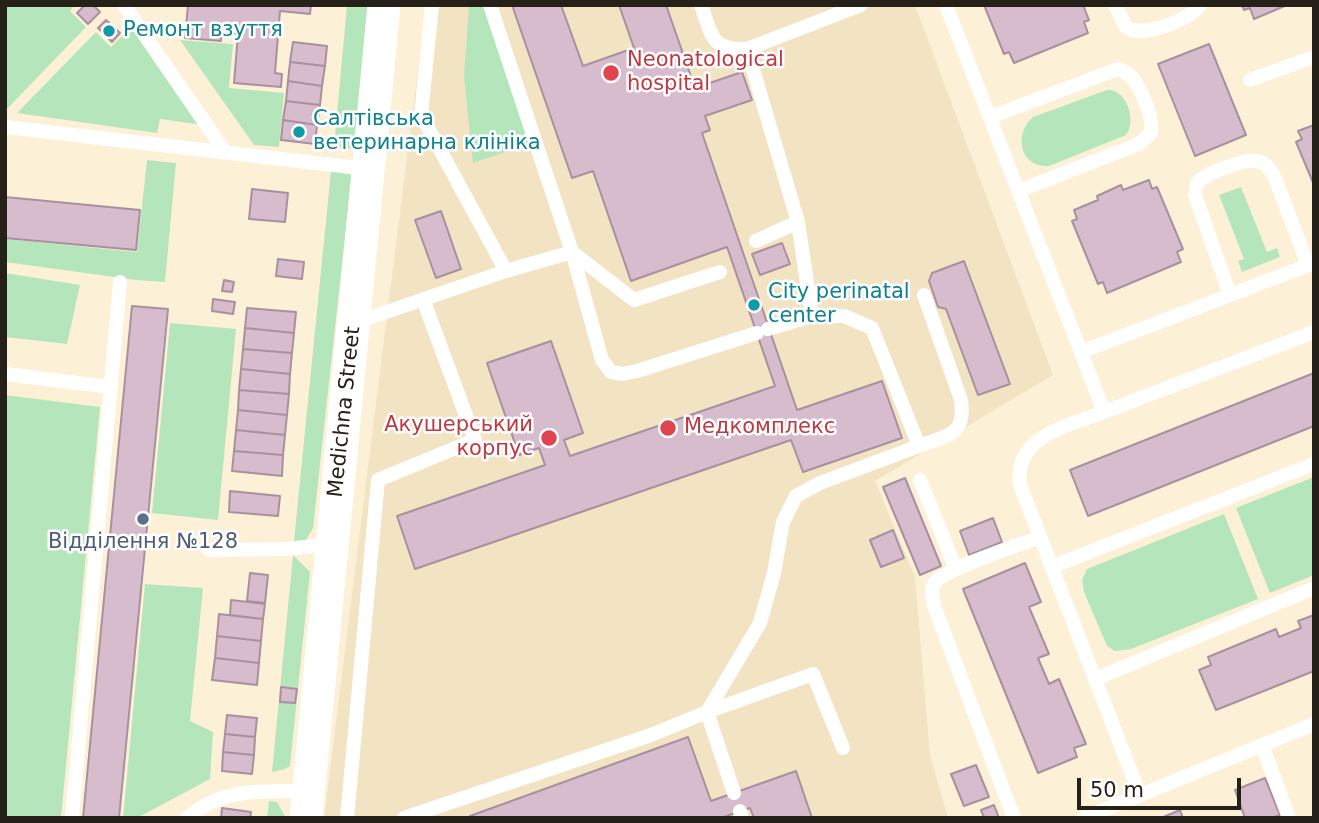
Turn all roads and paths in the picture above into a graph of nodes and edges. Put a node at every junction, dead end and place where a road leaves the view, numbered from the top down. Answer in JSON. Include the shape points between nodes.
{"nodes":[{"id":1,"x":124,"y":5,"type":"edge"},
{"id":2,"x":384,"y":5,"type":"edge"},
{"id":3,"x":432,"y":5,"type":"edge"},
{"id":4,"x":490,"y":5,"type":"edge"},
{"id":5,"x":701,"y":5,"type":"edge"},
{"id":6,"x":861,"y":5,"type":"edge"},
{"id":7,"x":946,"y":5,"type":"edge"},
{"id":8,"x":1115,"y":5,"type":"edge"},
{"id":9,"x":1200,"y":5,"type":"edge"},
{"id":10,"x":747,"y":50,"type":"junction"},
{"id":11,"x":1314,"y":57,"type":"edge"},
{"id":12,"x":1250,"y":80,"type":"dead end"},
{"id":13,"x":990,"y":117,"type":"junction"},
{"id":14,"x":5,"y":127,"type":"edge"},
{"id":15,"x":225,"y":152,"type":"junction"},
{"id":16,"x":368,"y":169,"type":"junction"},
{"id":17,"x":1018,"y":191,"type":"junction"},
{"id":18,"x":797,"y":222,"type":"junction"},
{"id":19,"x":756,"y":241,"type":"dead end"},
{"id":20,"x":572,"y":252,"type":"junction"},
{"id":21,"x":1311,"y":264,"type":"edge"},
{"id":22,"x":506,"y":271,"type":"junction"},
{"id":23,"x":720,"y":272,"type":"dead end"},
{"id":24,"x":120,"y":282,"type":"dead end"},
{"id":25,"x":925,"y":295,"type":"dead end"},
{"id":26,"x":1230,"y":295,"type":"junction"},
{"id":27,"x":423,"y":299,"type":"junction"},
{"id":28,"x":812,"y":316,"type":"junction"},
{"id":29,"x":354,"y":323,"type":"junction"},
{"id":30,"x":1314,"y":332,"type":"edge"},
{"id":31,"x":1081,"y":352,"type":"junction"},
{"id":32,"x":5,"y":374,"type":"edge"},
{"id":33,"x":111,"y":387,"type":"junction"},
{"id":34,"x":1104,"y":412,"type":"junction"},
{"id":35,"x":919,"y":446,"type":"junction"},
{"id":36,"x":1314,"y":464,"type":"edge"},
{"id":37,"x":920,"y":480,"type":"dead end"},
{"id":38,"x":1040,"y":537,"type":"junction"},
{"id":39,"x":332,"y":544,"type":"junction"},
{"id":40,"x":209,"y":550,"type":"dead end"},
{"id":41,"x":1051,"y":567,"type":"junction"},
{"id":42,"x":956,"y":569,"type":"junction"},
{"id":43,"x":1314,"y":588,"type":"edge"},
{"id":44,"x":1095,"y":679,"type":"junction"},
{"id":45,"x":707,"y":712,"type":"junction"},
{"id":46,"x":1314,"y":724,"type":"edge"},
{"id":47,"x":1262,"y":745,"type":"junction"},
{"id":48,"x":843,"y":748,"type":"dead end"},
{"id":49,"x":734,"y":793,"type":"dead end"},
{"id":50,"x":1140,"y":794,"type":"junction"},
{"id":51,"x":307,"y":804,"type":"edge"},
{"id":52,"x":72,"y":818,"type":"edge"},
{"id":53,"x":187,"y":818,"type":"edge"},
{"id":54,"x":347,"y":818,"type":"edge"},
{"id":55,"x":404,"y":818,"type":"edge"},
{"id":56,"x":1014,"y":818,"type":"edge"},
{"id":57,"x":1084,"y":818,"type":"edge"},
{"id":58,"x":1289,"y":818,"type":"edge"}],
"edges":[{"from":1,"to":15,"type":"lane"},
{"from":2,"to":16,"type":"street","name":"Medichna Street"},
{"from":3,"to":22,"type":"lane","via":[[421,116]]},
{"from":4,"to":20,"type":"lane"},
{"from":5,"to":10,"type":"lane","via":[[718,45]]},
{"from":6,"to":10,"type":"lane"},
{"from":7,"to":13,"type":"lane"},
{"from":8,"to":9,"type":"lane","via":[[1126,27],[1140,32],[1185,18]]},
{"from":10,"to":18,"type":"lane"},
{"from":11,"to":12,"type":"lane"},
{"from":13,"to":17,"type":"lane"},
{"from":13,"to":17,"type":"lane","via":[[1118,69],[1132,75],[1150,117],[1151,133],[1139,144]]},
{"from":14,"to":15,"type":"lane"},
{"from":15,"to":16,"type":"lane"},
{"from":16,"to":29,"type":"street","name":"Medichna Street"},
{"from":17,"to":31,"type":"lane"},
{"from":18,"to":19,"type":"lane"},
{"from":18,"to":28,"type":"lane"},
{"from":20,"to":22,"type":"lane"},
{"from":20,"to":23,"type":"lane","via":[[634,300]]},
{"from":20,"to":28,"type":"lane","via":[[602,360],[611,372],[636,371]]},
{"from":21,"to":26,"type":"lane"},
{"from":21,"to":26,"type":"lane","via":[[1267,165],[1246,160],[1209,174],[1197,183],[1195,195]]},
{"from":22,"to":27,"type":"lane"},
{"from":24,"to":33,"type":"lane"},
{"from":25,"to":35,"type":"lane","via":[[963,415],[961,426],[951,434]]},
{"from":26,"to":31,"type":"lane"},
{"from":27,"to":29,"type":"lane"},
{"from":27,"to":54,"type":"lane","via":[[475,440],[378,480]]},
{"from":28,"to":35,"type":"lane","via":[[844,316],[872,328]]},
{"from":29,"to":39,"type":"street","name":"Medichna Street"},
{"from":30,"to":34,"type":"lane"},
{"from":31,"to":34,"type":"lane"},
{"from":32,"to":33,"type":"lane"},
{"from":33,"to":52,"type":"lane"},
{"from":34,"to":38,"type":"lane","via":[[1045,435],[1030,445],[1022,458],[1020,485]]},
{"from":35,"to":45,"type":"lane","via":[[796,496],[783,522],[760,623]]},
{"from":36,"to":41,"type":"lane"},
{"from":37,"to":42,"type":"lane"},
{"from":38,"to":41,"type":"lane"},
{"from":38,"to":42,"type":"lane"},
{"from":39,"to":40,"type":"lane"},
{"from":39,"to":51,"type":"street","name":"Medichna Street"},
{"from":41,"to":44,"type":"lane"},
{"from":42,"to":56,"type":"lane","via":[[935,582],[933,600]]},
{"from":43,"to":44,"type":"lane"},
{"from":44,"to":50,"type":"lane"},
{"from":45,"to":48,"type":"lane","via":[[813,674]]},
{"from":45,"to":49,"type":"lane"},
{"from":45,"to":55,"type":"lane"},
{"from":46,"to":47,"type":"lane"},
{"from":47,"to":50,"type":"lane"},
{"from":47,"to":58,"type":"lane"},
{"from":50,"to":57,"type":"lane"},
{"from":51,"to":53,"type":"lane","via":[[234,793],[199,807]]}]}
